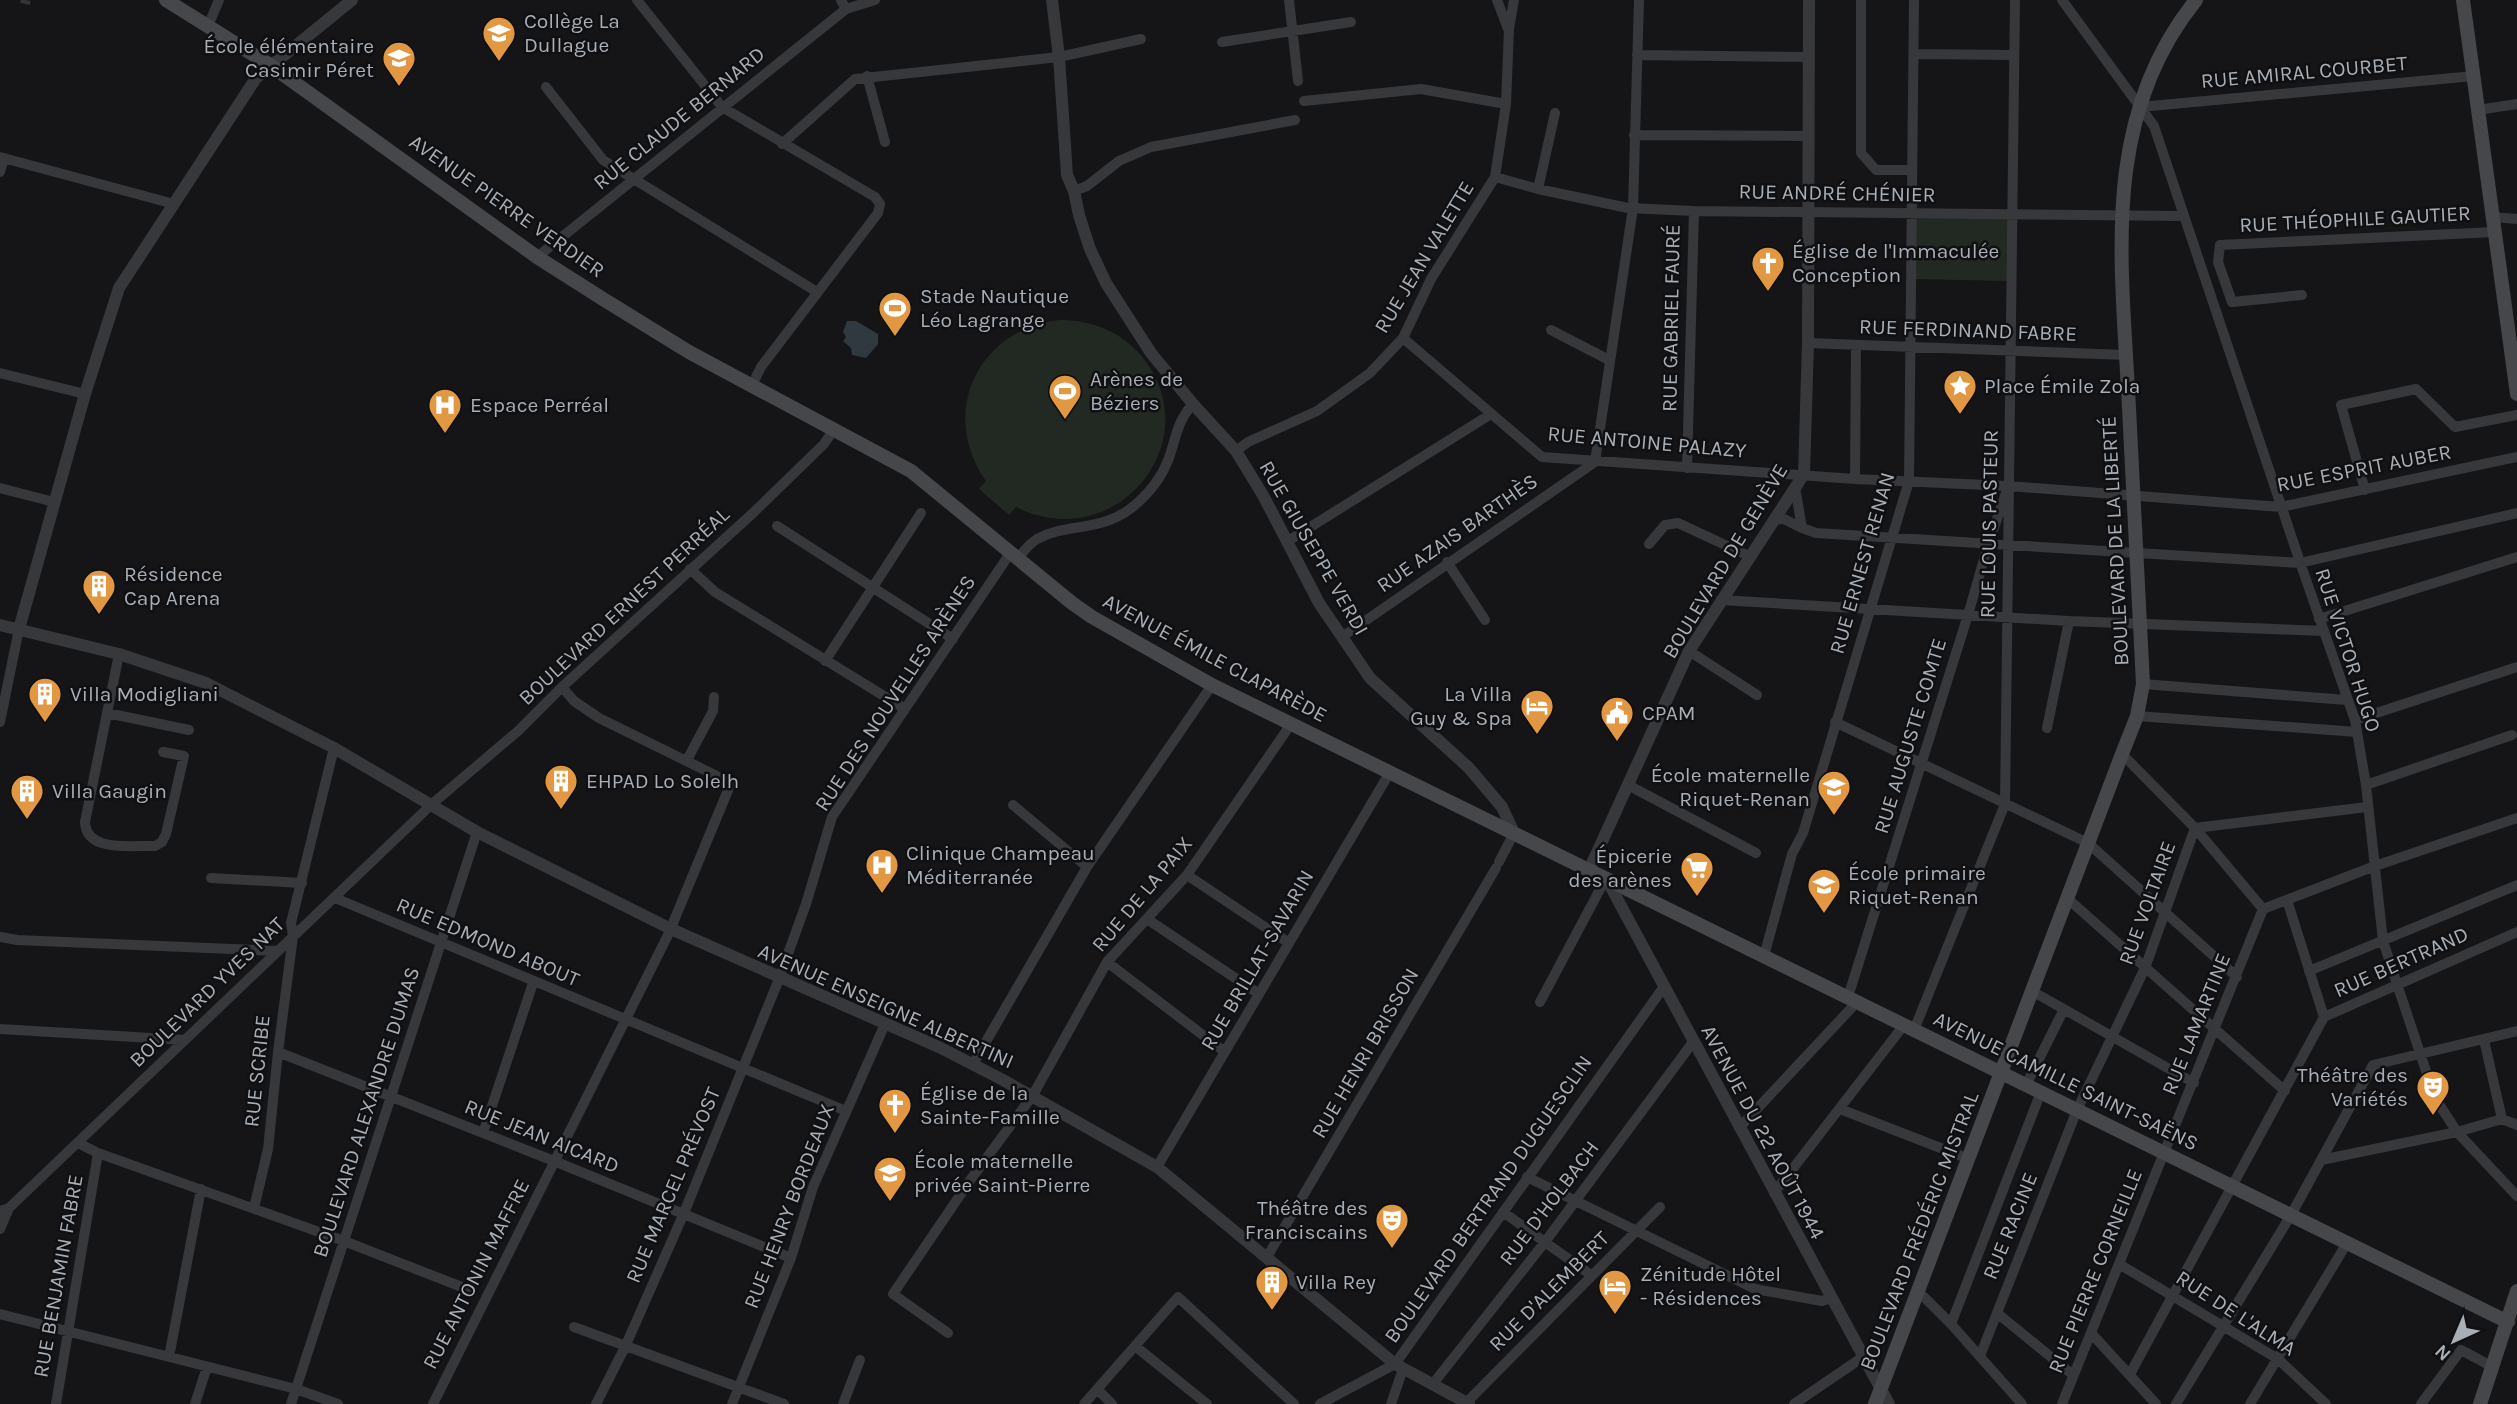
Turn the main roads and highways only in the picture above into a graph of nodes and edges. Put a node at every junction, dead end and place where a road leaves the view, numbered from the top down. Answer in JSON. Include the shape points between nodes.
{"nodes":[{"id":1,"x":2196,"y":0,"type":"edge"},
{"id":2,"x":2463,"y":0,"type":"edge"},
{"id":3,"x":171,"y":1,"type":"edge"},
{"id":4,"x":2517,"y":394,"type":"edge"},
{"id":5,"x":834,"y":429,"type":"joint"},
{"id":6,"x":1606,"y":878,"type":"joint"},
{"id":7,"x":2001,"y":1073,"type":"junction"},
{"id":8,"x":2517,"y":1292,"type":"edge"},
{"id":9,"x":2508,"y":1322,"type":"junction"},
{"id":10,"x":1875,"y":1404,"type":"edge"},
{"id":11,"x":2480,"y":1404,"type":"edge"}],
"edges":[{"from":1,"to":7,"type":"main road","name":"BOULEVARD DE LA LIBERTÉ","via":[[2165,45],[2138,105],[2120,216],[2143,684],[2137,716]]},
{"from":2,"to":4,"type":"main road"},
{"from":3,"to":5,"type":"main road","name":"AVENUE PIERRE VERDIER","via":[[270,65],[537,257],[690,352]]},
{"from":5,"to":6,"type":"main road","name":"AVENUE ÉMILE CLAPARÈDE","via":[[911,471],[1092,617],[1212,685]]},
{"from":6,"to":7,"type":"main road","name":"AVENUE CAMILLE SAINT-SAËNS"},
{"from":7,"to":9,"type":"main road","name":"AVENUE CAMILLE SAINT-SAËNS"},
{"from":7,"to":10,"type":"main road","name":"BOULEVARD FRÉDÉRIC MISTRAL"},
{"from":8,"to":9,"type":"main road"},
{"from":9,"to":11,"type":"main road"}]}
